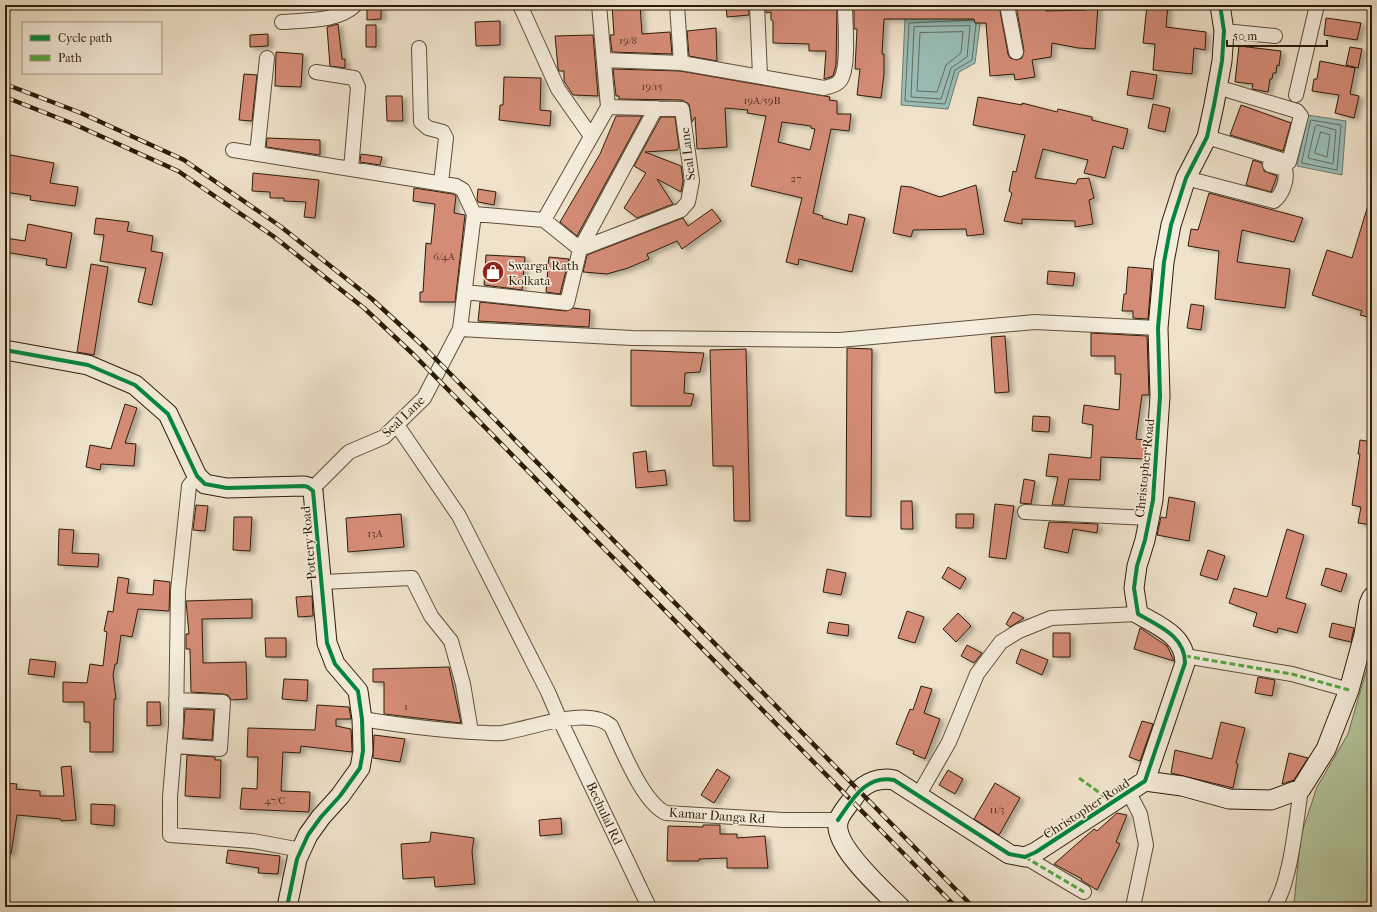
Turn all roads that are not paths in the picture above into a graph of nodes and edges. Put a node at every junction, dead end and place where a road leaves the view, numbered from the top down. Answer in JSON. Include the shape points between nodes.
{"nodes":[{"id":1,"x":355,"y":5,"type":"edge"},
{"id":2,"x":520,"y":5,"type":"edge"},
{"id":3,"x":599,"y":5,"type":"edge"},
{"id":4,"x":677,"y":5,"type":"edge"},
{"id":5,"x":757,"y":5,"type":"edge"},
{"id":6,"x":845,"y":5,"type":"edge"},
{"id":7,"x":1007,"y":5,"type":"edge"},
{"id":8,"x":1220,"y":5,"type":"edge"},
{"id":9,"x":1317,"y":5,"type":"edge"},
{"id":10,"x":282,"y":22,"type":"dead end"},
{"id":11,"x":1224,"y":31,"type":"junction"},
{"id":12,"x":1275,"y":36,"type":"dead end"},
{"id":13,"x":419,"y":48,"type":"dead end"},
{"id":14,"x":1016,"y":52,"type":"dead end"},
{"id":15,"x":267,"y":58,"type":"dead end"},
{"id":16,"x":604,"y":60,"type":"junction"},
{"id":17,"x":681,"y":63,"type":"junction"},
{"id":18,"x":316,"y":72,"type":"dead end"},
{"id":19,"x":760,"y":76,"type":"junction"},
{"id":20,"x":1221,"y":88,"type":"junction"},
{"id":21,"x":1296,"y":96,"type":"dead end"},
{"id":22,"x":608,"y":107,"type":"junction"},
{"id":23,"x":656,"y":108,"type":"junction"},
{"id":24,"x":591,"y":136,"type":"junction"},
{"id":25,"x":1208,"y":141,"type":"junction"},
{"id":26,"x":233,"y":150,"type":"dead end"},
{"id":27,"x":257,"y":154,"type":"junction"},
{"id":28,"x":351,"y":169,"type":"junction"},
{"id":29,"x":1186,"y":178,"type":"junction"},
{"id":30,"x":441,"y":183,"type":"junction"},
{"id":31,"x":474,"y":214,"type":"junction"},
{"id":32,"x":544,"y":220,"type":"junction"},
{"id":33,"x":580,"y":249,"type":"junction"},
{"id":34,"x":464,"y":292,"type":"junction"},
{"id":35,"x":460,"y":328,"type":"junction"},
{"id":36,"x":1158,"y":328,"type":"junction"},
{"id":37,"x":5,"y":350,"type":"edge"},
{"id":38,"x":397,"y":425,"type":"junction"},
{"id":39,"x":196,"y":476,"type":"junction"},
{"id":40,"x":312,"y":489,"type":"junction"},
{"id":41,"x":1025,"y":512,"type":"dead end"},
{"id":42,"x":1149,"y":518,"type":"junction"},
{"id":43,"x":322,"y":582,"type":"junction"},
{"id":44,"x":1372,"y":597,"type":"edge"},
{"id":45,"x":1138,"y":614,"type":"junction"},
{"id":46,"x":1185,"y":656,"type":"junction"},
{"id":47,"x":1349,"y":690,"type":"junction"},
{"id":48,"x":176,"y":700,"type":"junction"},
{"id":49,"x":362,"y":720,"type":"junction"},
{"id":50,"x":560,"y":720,"type":"junction"},
{"id":51,"x":471,"y":732,"type":"junction"},
{"id":52,"x":174,"y":746,"type":"junction"},
{"id":53,"x":1145,"y":781,"type":"junction"},
{"id":54,"x":1301,"y":789,"type":"junction"},
{"id":55,"x":1129,"y":793,"type":"junction"},
{"id":56,"x":918,"y":796,"type":"junction"},
{"id":57,"x":838,"y":820,"type":"junction"},
{"id":58,"x":301,"y":850,"type":"junction"},
{"id":59,"x":1025,"y":857,"type":"junction"},
{"id":60,"x":1084,"y":892,"type":"dead end"},
{"id":61,"x":287,"y":907,"type":"edge"},
{"id":62,"x":649,"y":907,"type":"edge"},
{"id":63,"x":900,"y":907,"type":"edge"},
{"id":64,"x":1133,"y":907,"type":"edge"},
{"id":65,"x":1274,"y":907,"type":"edge"}],
"edges":[{"from":1,"to":10,"type":"street","via":[[336,16]]},
{"from":2,"to":24,"type":"street","via":[[558,89]]},
{"from":3,"to":16,"type":"street"},
{"from":4,"to":17,"type":"street"},
{"from":5,"to":19,"type":"street"},
{"from":6,"to":19,"type":"street","via":[[844,69],[842,78],[834,86],[824,88]]},
{"from":7,"to":14,"type":"street"},
{"from":8,"to":11,"type":"street","name":"Christopher Road"},
{"from":9,"to":21,"type":"street"},
{"from":11,"to":12,"type":"street"},
{"from":11,"to":20,"type":"street","name":"Christopher Road"},
{"from":13,"to":30,"type":"street","via":[[421,122],[428,128],[443,132],[446,138]]},
{"from":15,"to":27,"type":"street"},
{"from":16,"to":17,"type":"street"},
{"from":16,"to":22,"type":"street"},
{"from":17,"to":19,"type":"street"},
{"from":18,"to":28,"type":"street","via":[[354,78],[358,87]]},
{"from":20,"to":25,"type":"street","name":"Christopher Road"},
{"from":20,"to":25,"type":"street","via":[[1300,113],[1291,160],[1287,163]]},
{"from":22,"to":23,"type":"street","name":"Seal Lane"},
{"from":22,"to":24,"type":"street"},
{"from":23,"to":33,"type":"street"},
{"from":23,"to":33,"type":"street","name":"Seal Lane","via":[[682,109],[692,181],[688,202],[680,210]]},
{"from":24,"to":32,"type":"street"},
{"from":25,"to":29,"type":"street","name":"Christopher Road"},
{"from":25,"to":29,"type":"street","via":[[1285,169],[1281,196],[1274,201]]},
{"from":26,"to":27,"type":"street"},
{"from":27,"to":28,"type":"street"},
{"from":28,"to":30,"type":"street"},
{"from":29,"to":36,"type":"street","name":"Christopher Road","via":[[1171,225],[1164,262]]},
{"from":30,"to":31,"type":"street","via":[[461,188]]},
{"from":31,"to":32,"type":"street"},
{"from":31,"to":34,"type":"street","name":"Seal Lane"},
{"from":32,"to":33,"type":"street"},
{"from":33,"to":34,"type":"street","via":[[567,303]]},
{"from":34,"to":35,"type":"street","name":"Seal Lane"},
{"from":35,"to":36,"type":"street","via":[[632,338],[840,340],[1035,322]]},
{"from":35,"to":38,"type":"street","name":"Seal Lane","via":[[424,398]]},
{"from":36,"to":42,"type":"street","name":"Christopher Road","via":[[1160,396],[1153,500]]},
{"from":37,"to":39,"type":"street","via":[[88,366],[134,385],[168,414]]},
{"from":38,"to":40,"type":"street","name":"Seal Lane","via":[[384,438],[350,452]]},
{"from":38,"to":50,"type":"street","name":"Bechulal Rd","via":[[459,516]]},
{"from":39,"to":40,"type":"street","name":"Pottery Road","via":[[213,487],[304,486]]},
{"from":39,"to":48,"type":"street","via":[[189,486],[178,591]]},
{"from":40,"to":43,"type":"street","name":"Pottery Road"},
{"from":41,"to":42,"type":"street"},
{"from":42,"to":45,"type":"street","name":"Christopher Road","via":[[1134,588]]},
{"from":43,"to":49,"type":"street","name":"Pottery Road","via":[[330,655],[358,691]]},
{"from":43,"to":51,"type":"street","via":[[412,578],[430,616],[450,641],[463,684]]},
{"from":44,"to":47,"type":"street"},
{"from":45,"to":46,"type":"street","via":[[1174,636],[1183,648]]},
{"from":45,"to":56,"type":"street","via":[[1051,618],[1019,631],[1001,642],[977,674],[949,742]]},
{"from":46,"to":47,"type":"street","via":[[1250,665]]},
{"from":46,"to":53,"type":"street","name":"Christopher Road","via":[[1181,677]]},
{"from":47,"to":54,"type":"street","via":[[1326,749]]},
{"from":48,"to":52,"type":"street"},
{"from":48,"to":52,"type":"street","via":[[223,702],[220,749]]},
{"from":49,"to":51,"type":"street","name":"Kamar Danga Rd","via":[[433,730]]},
{"from":49,"to":58,"type":"street","name":"Pottery Road","via":[[363,751],[360,768],[308,835]]},
{"from":50,"to":51,"type":"street","name":"Kamar Danga Rd","via":[[501,733]]},
{"from":50,"to":57,"type":"street","name":"Kamar Danga Rd","via":[[592,717],[606,721],[611,726],[632,772],[659,810],[666,813],[784,820]]},
{"from":50,"to":62,"type":"street","name":"Bechulal Rd"},
{"from":52,"to":58,"type":"street","via":[[170,835],[253,841]]},
{"from":53,"to":54,"type":"street","via":[[1182,786],[1229,799],[1270,800]]},
{"from":53,"to":55,"type":"street","name":"Christopher Road"},
{"from":54,"to":65,"type":"street","via":[[1286,880]]},
{"from":55,"to":59,"type":"street","name":"Christopher Road"},
{"from":55,"to":64,"type":"street","name":"Christopher Road","via":[[1140,814],[1146,845]]},
{"from":56,"to":57,"type":"street","via":[[894,780],[879,779],[858,792]]},
{"from":56,"to":59,"type":"street","via":[[1009,854]]},
{"from":57,"to":63,"type":"street","via":[[837,829],[842,843],[860,866]]},
{"from":58,"to":61,"type":"street","name":"Pottery Road"},
{"from":59,"to":60,"type":"street"}]}
